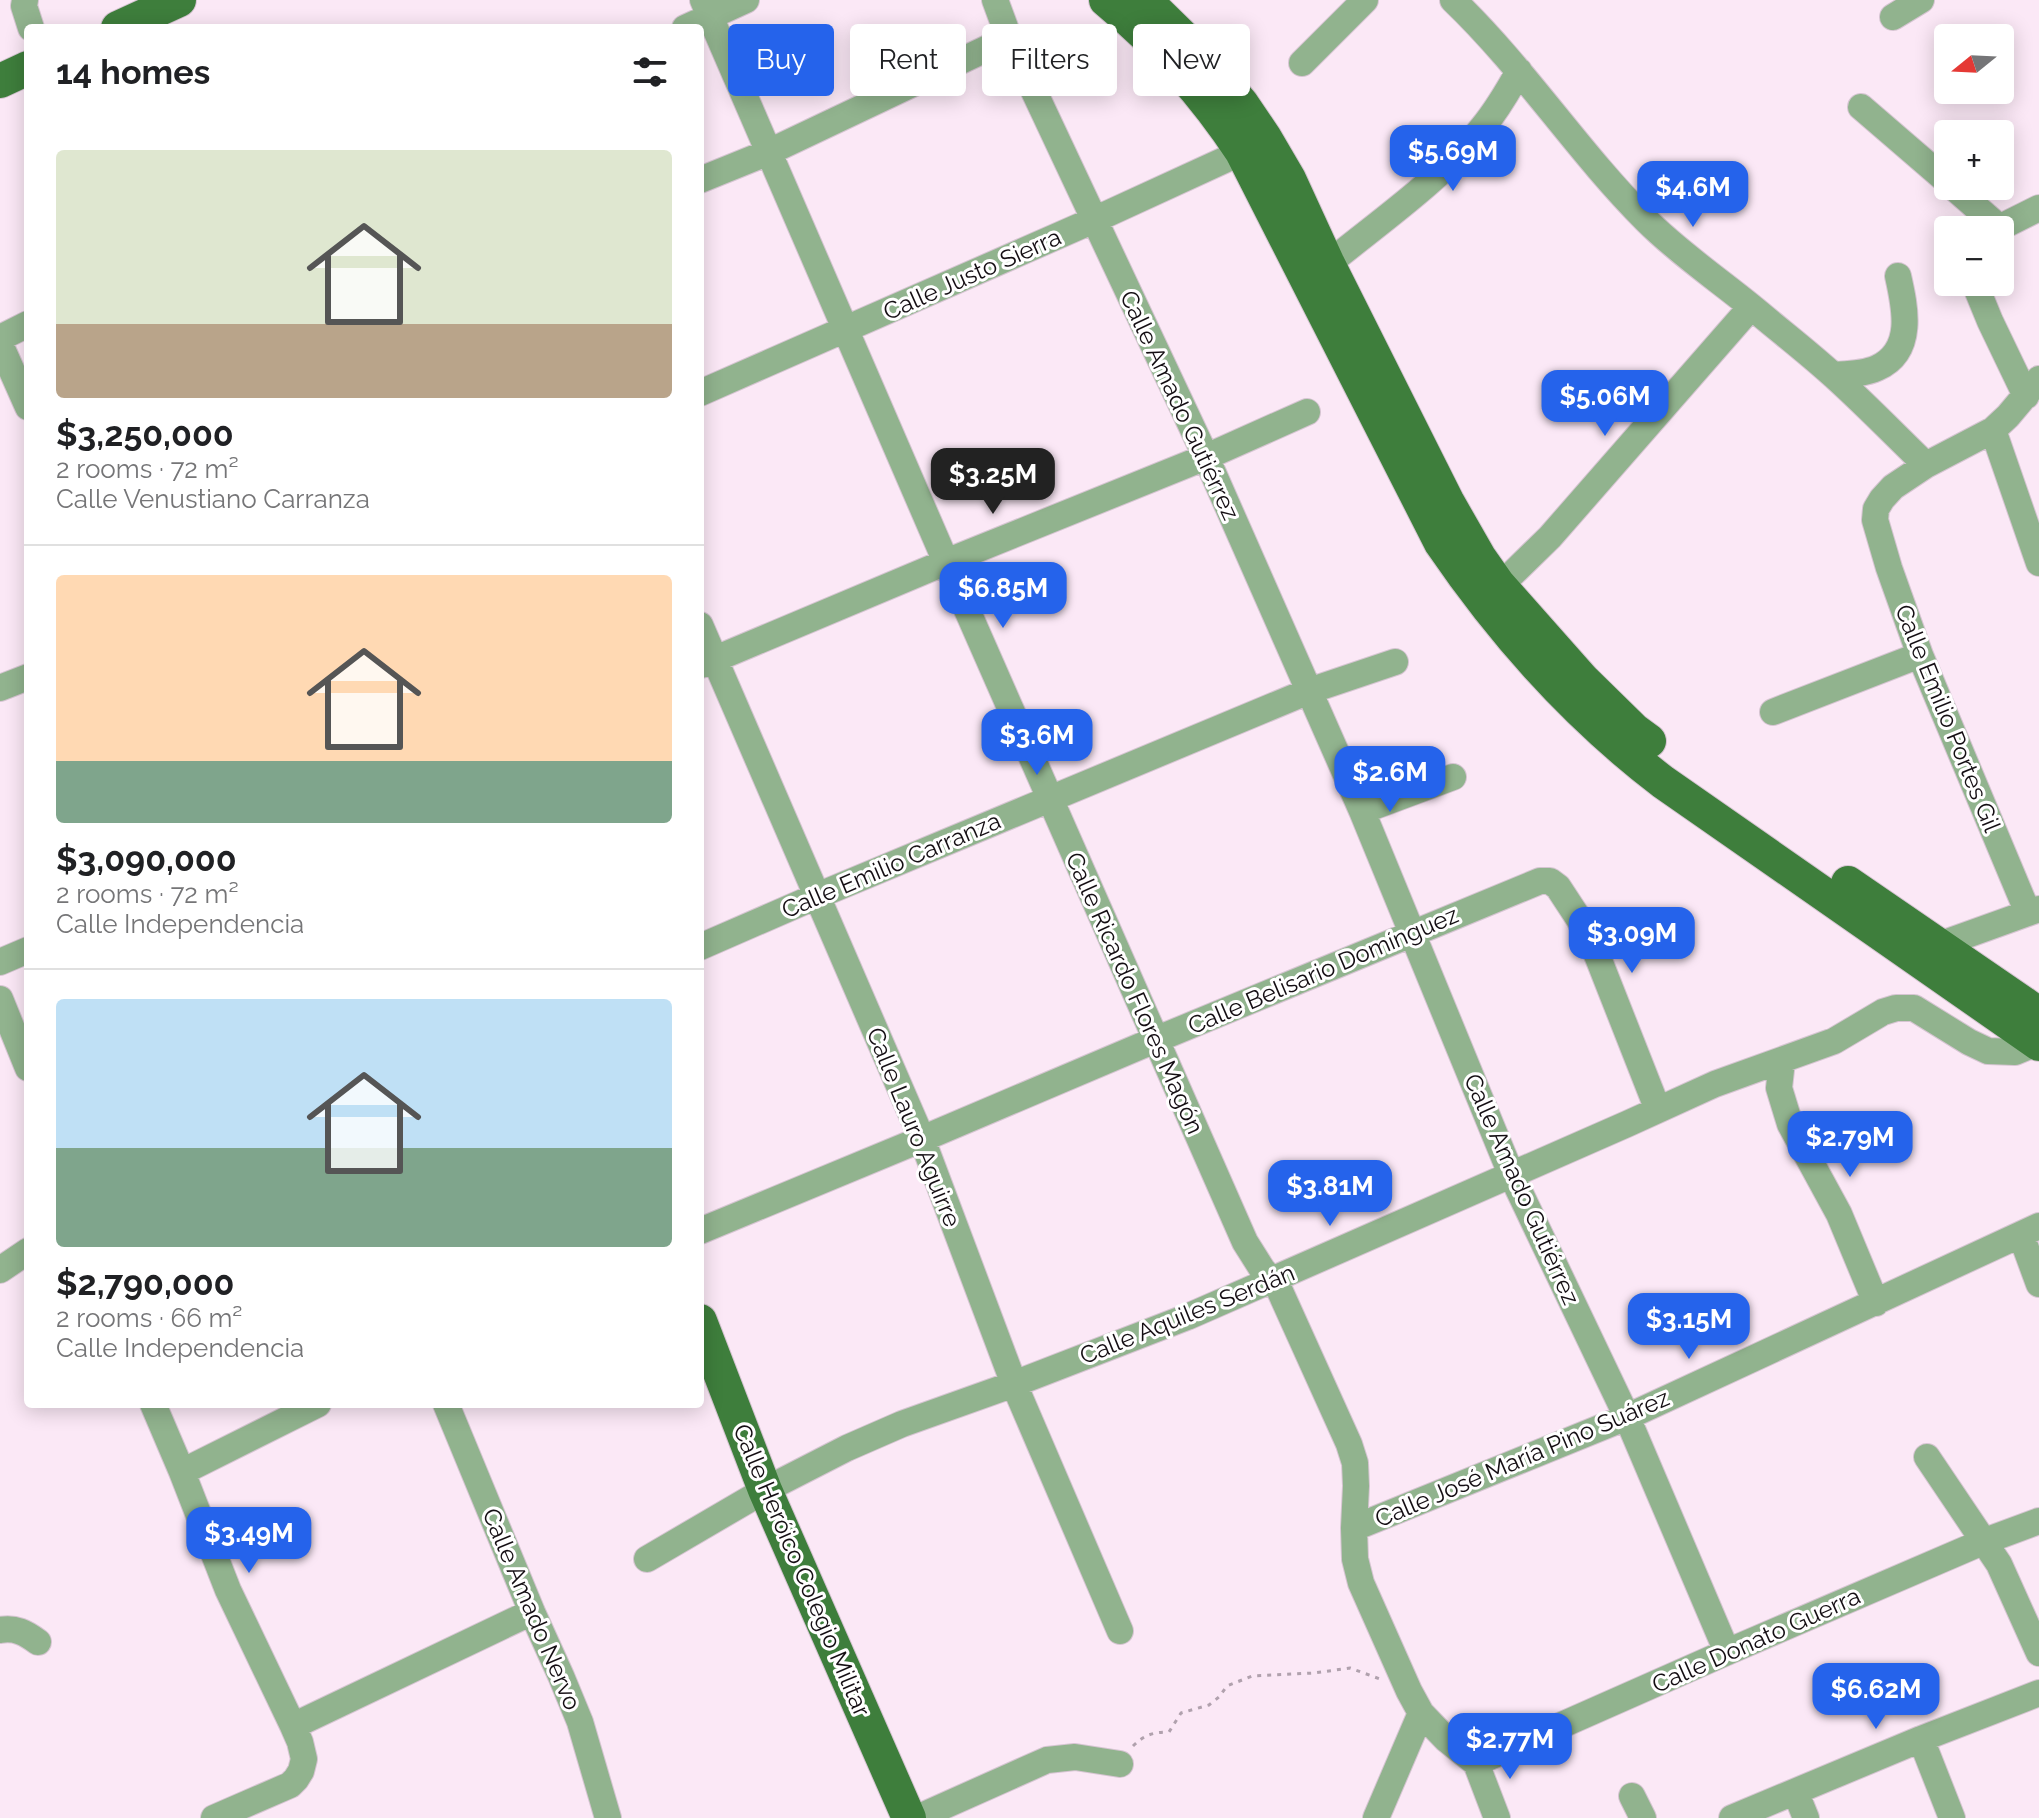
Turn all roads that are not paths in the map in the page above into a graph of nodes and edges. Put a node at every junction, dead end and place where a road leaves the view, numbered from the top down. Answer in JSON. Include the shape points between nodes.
{"nodes":[{"id":1,"x":25,"y":0,"type":"edge"},
{"id":2,"x":746,"y":0,"type":"edge"},
{"id":3,"x":995,"y":0,"type":"edge"},
{"id":4,"x":1106,"y":0,"type":"edge"},
{"id":5,"x":1145,"y":0,"type":"edge"},
{"id":6,"x":1365,"y":0,"type":"edge"},
{"id":7,"x":1453,"y":0,"type":"edge"},
{"id":8,"x":1921,"y":0,"type":"edge"},
{"id":9,"x":172,"y":8,"type":"edge"},
{"id":10,"x":707,"y":8,"type":"edge"},
{"id":11,"x":1893,"y":17,"type":"dead end"},
{"id":12,"x":30,"y":24,"type":"edge"},
{"id":13,"x":129,"y":24,"type":"edge"},
{"id":14,"x":689,"y":24,"type":"edge"},
{"id":15,"x":1004,"y":24,"type":"edge"},
{"id":16,"x":982,"y":51,"type":"edge"},
{"id":17,"x":1302,"y":63,"type":"dead end"},
{"id":18,"x":24,"y":70,"type":"edge"},
{"id":19,"x":1519,"y":71,"type":"junction"},
{"id":20,"x":0,"y":81,"type":"edge"},
{"id":21,"x":1036,"y":96,"type":"edge"},
{"id":22,"x":1861,"y":107,"type":"dead end"},
{"id":23,"x":769,"y":152,"type":"junction"},
{"id":24,"x":1242,"y":152,"type":"junction"},
{"id":25,"x":1934,"y":170,"type":"edge"},
{"id":26,"x":704,"y":178,"type":"edge"},
{"id":27,"x":1967,"y":200,"type":"edge"},
{"id":28,"x":2039,"y":208,"type":"edge"},
{"id":29,"x":1984,"y":216,"type":"edge"},
{"id":30,"x":1094,"y":220,"type":"junction"},
{"id":31,"x":2014,"y":221,"type":"edge"},
{"id":32,"x":1328,"y":264,"type":"junction"},
{"id":33,"x":1898,"y":276,"type":"dead end"},
{"id":34,"x":1980,"y":296,"type":"edge"},
{"id":35,"x":1751,"y":307,"type":"junction"},
{"id":36,"x":24,"y":326,"type":"edge"},
{"id":37,"x":845,"y":329,"type":"junction"},
{"id":38,"x":0,"y":338,"type":"edge"},
{"id":39,"x":0,"y":344,"type":"edge"},
{"id":40,"x":1833,"y":375,"type":"junction"},
{"id":41,"x":2032,"y":388,"type":"edge"},
{"id":42,"x":704,"y":391,"type":"edge"},
{"id":43,"x":16,"y":399,"type":"edge"},
{"id":44,"x":1307,"y":412,"type":"dead end"},
{"id":45,"x":1993,"y":430,"type":"junction"},
{"id":46,"x":1206,"y":457,"type":"junction"},
{"id":47,"x":1926,"y":465,"type":"junction"},
{"id":48,"x":946,"y":562,"type":"junction"},
{"id":49,"x":2039,"y":563,"type":"edge"},
{"id":50,"x":1488,"y":589,"type":"junction"},
{"id":51,"x":1920,"y":655,"type":"junction"},
{"id":52,"x":707,"y":662,"type":"edge"},
{"id":53,"x":1395,"y":662,"type":"dead end"},
{"id":54,"x":24,"y":679,"type":"edge"},
{"id":55,"x":0,"y":688,"type":"edge"},
{"id":56,"x":1309,"y":691,"type":"junction"},
{"id":57,"x":1773,"y":712,"type":"dead end"},
{"id":58,"x":1453,"y":777,"type":"dead end"},
{"id":59,"x":1050,"y":798,"type":"junction"},
{"id":60,"x":1362,"y":811,"type":"junction"},
{"id":61,"x":817,"y":896,"type":"junction"},
{"id":62,"x":2033,"y":911,"type":"edge"},
{"id":63,"x":1412,"y":933,"type":"junction"},
{"id":64,"x":704,"y":945,"type":"edge"},
{"id":65,"x":1939,"y":945,"type":"junction"},
{"id":66,"x":24,"y":952,"type":"edge"},
{"id":67,"x":0,"y":962,"type":"edge"},
{"id":68,"x":0,"y":999,"type":"edge"},
{"id":69,"x":2039,"y":1036,"type":"edge"},
{"id":70,"x":1155,"y":1040,"type":"junction"},
{"id":71,"x":24,"y":1058,"type":"edge"},
{"id":72,"x":1782,"y":1061,"type":"junction"},
{"id":73,"x":1658,"y":1110,"type":"junction"},
{"id":74,"x":922,"y":1139,"type":"junction"},
{"id":75,"x":1511,"y":1174,"type":"junction"},
{"id":76,"x":704,"y":1229,"type":"edge"},
{"id":77,"x":2030,"y":1231,"type":"edge"},
{"id":78,"x":24,"y":1254,"type":"edge"},
{"id":79,"x":0,"y":1270,"type":"edge"},
{"id":80,"x":1272,"y":1281,"type":"junction"},
{"id":81,"x":2039,"y":1284,"type":"edge"},
{"id":82,"x":1876,"y":1303,"type":"junction"},
{"id":83,"x":704,"y":1331,"type":"edge"},
{"id":84,"x":1014,"y":1384,"type":"junction"},
{"id":85,"x":155,"y":1408,"type":"edge"},
{"id":86,"x":310,"y":1408,"type":"edge"},
{"id":87,"x":448,"y":1408,"type":"edge"},
{"id":88,"x":1627,"y":1417,"type":"junction"},
{"id":89,"x":1927,"y":1457,"type":"dead end"},
{"id":90,"x":182,"y":1472,"type":"junction"},
{"id":91,"x":765,"y":1490,"type":"junction"},
{"id":92,"x":2039,"y":1521,"type":"edge"},
{"id":93,"x":1354,"y":1528,"type":"junction"},
{"id":94,"x":1985,"y":1541,"type":"junction"},
{"id":95,"x":647,"y":1559,"type":"dead end"},
{"id":96,"x":532,"y":1612,"type":"junction"},
{"id":97,"x":0,"y":1630,"type":"edge"},
{"id":98,"x":1120,"y":1631,"type":"dead end"},
{"id":99,"x":38,"y":1642,"type":"dead end"},
{"id":100,"x":1727,"y":1652,"type":"junction"},
{"id":101,"x":2039,"y":1653,"type":"edge"},
{"id":102,"x":2039,"y":1693,"type":"edge"},
{"id":103,"x":1415,"y":1702,"type":"junction"},
{"id":104,"x":293,"y":1726,"type":"junction"},
{"id":105,"x":1921,"y":1739,"type":"junction"},
{"id":106,"x":1476,"y":1763,"type":"junction"},
{"id":107,"x":1120,"y":1764,"type":"road end"},
{"id":108,"x":1796,"y":1793,"type":"junction"},
{"id":109,"x":263,"y":1809,"type":"edge"},
{"id":110,"x":214,"y":1818,"type":"edge"},
{"id":111,"x":608,"y":1818,"type":"edge"},
{"id":112,"x":909,"y":1818,"type":"edge"},
{"id":113,"x":917,"y":1818,"type":"edge"},
{"id":114,"x":1376,"y":1818,"type":"edge"},
{"id":115,"x":1497,"y":1818,"type":"edge"},
{"id":116,"x":1732,"y":1818,"type":"edge"},
{"id":117,"x":1806,"y":1818,"type":"edge"},
{"id":118,"x":1952,"y":1818,"type":"edge"}],
"edges":[{"from":1,"to":12,"type":"street"},
{"from":2,"to":10,"type":"street"},
{"from":3,"to":15,"type":"street","name":"Calle Amado Gutiérrez"},
{"from":4,"to":24,"type":"main road","via":[[1185,76]]},
{"from":5,"to":32,"type":"main road","via":[[1242,104],[1289,179]]},
{"from":6,"to":17,"type":"street"},
{"from":7,"to":19,"type":"street"},
{"from":8,"to":11,"type":"street"},
{"from":9,"to":13,"type":"main road"},
{"from":10,"to":14,"type":"street"},
{"from":10,"to":23,"type":"street","name":"Calle Ricardo Flores Magón"},
{"from":16,"to":23,"type":"street"},
{"from":18,"to":20,"type":"main road"},
{"from":19,"to":32,"type":"street","via":[[1500,105],[1457,156]]},
{"from":19,"to":35,"type":"street","via":[[1646,220]]},
{"from":21,"to":30,"type":"street","name":"Calle Amado Gutiérrez"},
{"from":22,"to":25,"type":"street"},
{"from":23,"to":26,"type":"street"},
{"from":23,"to":37,"type":"street","name":"Calle Ricardo Flores Magón"},
{"from":24,"to":30,"type":"street","name":"Calle Justo Sierra"},
{"from":24,"to":50,"type":"main road","via":[[1436,532]]},
{"from":27,"to":29,"type":"street"},
{"from":28,"to":31,"type":"street"},
{"from":30,"to":37,"type":"street","name":"Calle Justo Sierra"},
{"from":30,"to":46,"type":"street","name":"Calle Amado Gutiérrez"},
{"from":32,"to":50,"type":"main road","via":[[1479,557]]},
{"from":33,"to":40,"type":"street","via":[[1906,318],[1899,348],[1877,368]]},
{"from":34,"to":41,"type":"street"},
{"from":35,"to":40,"type":"street"},
{"from":35,"to":50,"type":"street","via":[[1550,537],[1520,568]]},
{"from":36,"to":38,"type":"street"},
{"from":37,"to":42,"type":"street","name":"Calle Justo Sierra"},
{"from":37,"to":48,"type":"street","name":"Calle Ricardo Flores Magón"},
{"from":39,"to":43,"type":"street"},
{"from":40,"to":47,"type":"street"},
{"from":41,"to":45,"type":"street"},
{"from":44,"to":46,"type":"street"},
{"from":45,"to":47,"type":"street"},
{"from":45,"to":49,"type":"street"},
{"from":46,"to":48,"type":"street"},
{"from":46,"to":56,"type":"street","name":"Calle Amado Gutiérrez"},
{"from":47,"to":51,"type":"street","name":"Calle Emilio Portes Gil","via":[[1893,487],[1876,509],[1875,520]]},
{"from":48,"to":52,"type":"street"},
{"from":48,"to":59,"type":"street","name":"Calle Ricardo Flores Magón"},
{"from":50,"to":65,"type":"main road","via":[[1634,730]]},
{"from":50,"to":69,"type":"main road","via":[[1533,662],[1623,751]]},
{"from":51,"to":57,"type":"street"},
{"from":51,"to":62,"type":"street","name":"Calle Emilio Portes Gil"},
{"from":52,"to":61,"type":"street","name":"Calle Lauro Aguirre"},
{"from":53,"to":56,"type":"street","name":"Calle Emilio Carranza"},
{"from":54,"to":55,"type":"street"},
{"from":56,"to":59,"type":"street","name":"Calle Emilio Carranza"},
{"from":56,"to":60,"type":"street","name":"Calle Amado Gutiérrez"},
{"from":58,"to":60,"type":"street"},
{"from":59,"to":61,"type":"street","name":"Calle Emilio Carranza"},
{"from":59,"to":70,"type":"street","name":"Calle Ricardo Flores Magón"},
{"from":60,"to":63,"type":"street","name":"Calle Amado Gutiérrez"},
{"from":61,"to":64,"type":"street","name":"Calle Emilio Carranza"},
{"from":61,"to":74,"type":"street","name":"Calle Lauro Aguirre"},
{"from":62,"to":65,"type":"street"},
{"from":63,"to":70,"type":"street","name":"Calle Belisario Domínguez"},
{"from":63,"to":73,"type":"street","name":"Calle Belisario Domínguez","via":[[1550,881],[1567,898],[1597,955]]},
{"from":63,"to":75,"type":"street","name":"Calle Amado Gutiérrez"},
{"from":65,"to":69,"type":"main road"},
{"from":66,"to":67,"type":"street"},
{"from":68,"to":71,"type":"street"},
{"from":69,"to":72,"type":"street","name":"Calle Aquiles Serdán","via":[[2015,1052],[1988,1051],[1907,1006],[1883,1012],[1834,1041]]},
{"from":70,"to":74,"type":"street","name":"Calle Belisario Domínguez"},
{"from":70,"to":80,"type":"street","name":"Calle Ricardo Flores Magón","via":[[1245,1242]]},
{"from":72,"to":73,"type":"street","name":"Calle Aquiles Serdán"},
{"from":72,"to":82,"type":"street","via":[[1779,1088],[1790,1124],[1839,1214]]},
{"from":73,"to":75,"type":"street","name":"Calle Aquiles Serdán"},
{"from":74,"to":76,"type":"street","name":"Calle Belisario Domínguez"},
{"from":74,"to":84,"type":"street","name":"Calle Lauro Aguirre"},
{"from":75,"to":80,"type":"street","name":"Calle Aquiles Serdán"},
{"from":75,"to":88,"type":"street","name":"Calle Amado Gutiérrez"},
{"from":77,"to":81,"type":"street"},
{"from":77,"to":82,"type":"street","name":"Calle José María Pino Suárez"},
{"from":78,"to":79,"type":"street"},
{"from":80,"to":84,"type":"street","name":"Calle Aquiles Serdán"},
{"from":80,"to":93,"type":"street","name":"Calle Ricardo Flores Magón","via":[[1349,1444],[1355,1463]]},
{"from":82,"to":88,"type":"street","name":"Calle José María Pino Suárez"},
{"from":83,"to":91,"type":"main road","name":"Calle Heróico Colegio Militar"},
{"from":84,"to":91,"type":"street","name":"Calle Aquiles Serdán","via":[[902,1424]]},
{"from":84,"to":98,"type":"street","name":"Calle Lauro Aguirre"},
{"from":85,"to":90,"type":"street"},
{"from":86,"to":90,"type":"street"},
{"from":87,"to":96,"type":"street","name":"Calle Amado Nervo"},
{"from":88,"to":93,"type":"street","name":"Calle José María Pino Suárez"},
{"from":88,"to":100,"type":"street","name":"Calle Amado Gutiérrez"},
{"from":89,"to":94,"type":"street"},
{"from":90,"to":104,"type":"street","via":[[228,1590]]},
{"from":91,"to":95,"type":"street","name":"Calle Aquiles Serdán"},
{"from":91,"to":112,"type":"main road","name":"Calle Heróico Colegio Militar"},
{"from":92,"to":94,"type":"street","name":"Calle Donato Guerra"},
{"from":93,"to":103,"type":"street","name":"Calle Ricardo Flores Magón","via":[[1361,1583]]},
{"from":94,"to":100,"type":"street","name":"Calle Donato Guerra"},
{"from":94,"to":101,"type":"street"},
{"from":96,"to":104,"type":"street"},
{"from":96,"to":111,"type":"street","name":"Calle Amado Nervo","via":[[580,1722]]},
{"from":97,"to":99,"type":"street","via":[[27,1633]]},
{"from":100,"to":106,"type":"street","name":"Calle Donato Guerra"},
{"from":102,"to":105,"type":"street"},
{"from":103,"to":106,"type":"street","name":"Calle Ricardo Flores Magón","via":[[1446,1739]]},
{"from":103,"to":114,"type":"street"},
{"from":104,"to":109,"type":"street","via":[[304,1759],[301,1771]]},
{"from":105,"to":108,"type":"street"},
{"from":105,"to":118,"type":"street"},
{"from":106,"to":115,"type":"street"},
{"from":107,"to":113,"type":"street","via":[[1075,1757],[1047,1760]]},
{"from":108,"to":116,"type":"street"},
{"from":108,"to":117,"type":"street"},
{"from":109,"to":110,"type":"street"}]}
